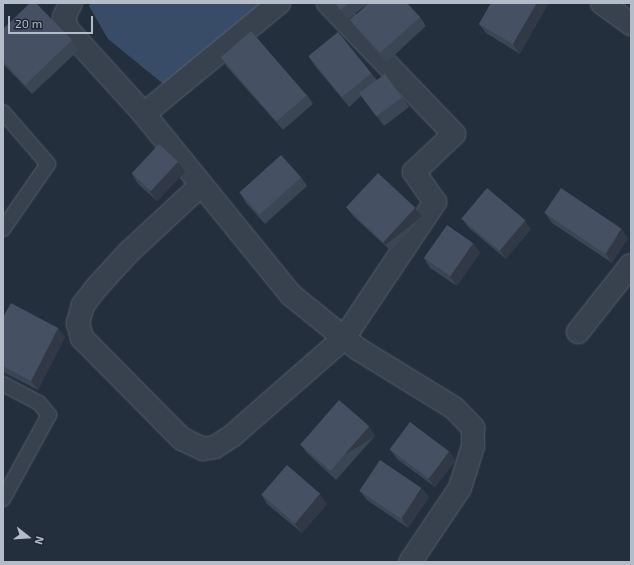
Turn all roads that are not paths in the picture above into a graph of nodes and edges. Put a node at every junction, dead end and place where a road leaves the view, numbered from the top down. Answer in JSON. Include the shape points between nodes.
{"nodes":[{"id":1,"x":279,"y":3,"type":"edge"},
{"id":2,"x":328,"y":3,"type":"edge"},
{"id":3,"x":602,"y":3,"type":"edge"},
{"id":4,"x":66,"y":4,"type":"edge"},
{"id":5,"x":631,"y":24,"type":"edge"},
{"id":6,"x":3,"y":112,"type":"edge"},
{"id":7,"x":144,"y":114,"type":"junction"},
{"id":8,"x":200,"y":186,"type":"junction"},
{"id":9,"x":3,"y":228,"type":"edge"},
{"id":10,"x":631,"y":265,"type":"edge"},
{"id":11,"x":578,"y":332,"type":"dead end"},
{"id":12,"x":344,"y":338,"type":"junction"},
{"id":13,"x":3,"y":384,"type":"edge"},
{"id":14,"x":3,"y":499,"type":"edge"},
{"id":15,"x":410,"y":562,"type":"edge"}],
"edges":[{"from":1,"to":7,"type":"street"},
{"from":2,"to":12,"type":"street","via":[[454,134],[414,172],[435,202]]},
{"from":3,"to":5,"type":"street"},
{"from":4,"to":7,"type":"street","via":[[64,17],[67,29]]},
{"from":6,"to":9,"type":"lane","via":[[48,164]]},
{"from":7,"to":8,"type":"street"},
{"from":8,"to":12,"type":"street","via":[[291,295]]},
{"from":8,"to":12,"type":"street","via":[[128,253],[83,305],[78,323],[82,338],[182,440],[203,449],[215,447],[232,436]]},
{"from":10,"to":11,"type":"street"},
{"from":12,"to":15,"type":"street","via":[[454,408],[473,428],[472,446],[460,488]]},
{"from":13,"to":14,"type":"lane","via":[[39,403],[49,415]]}]}
